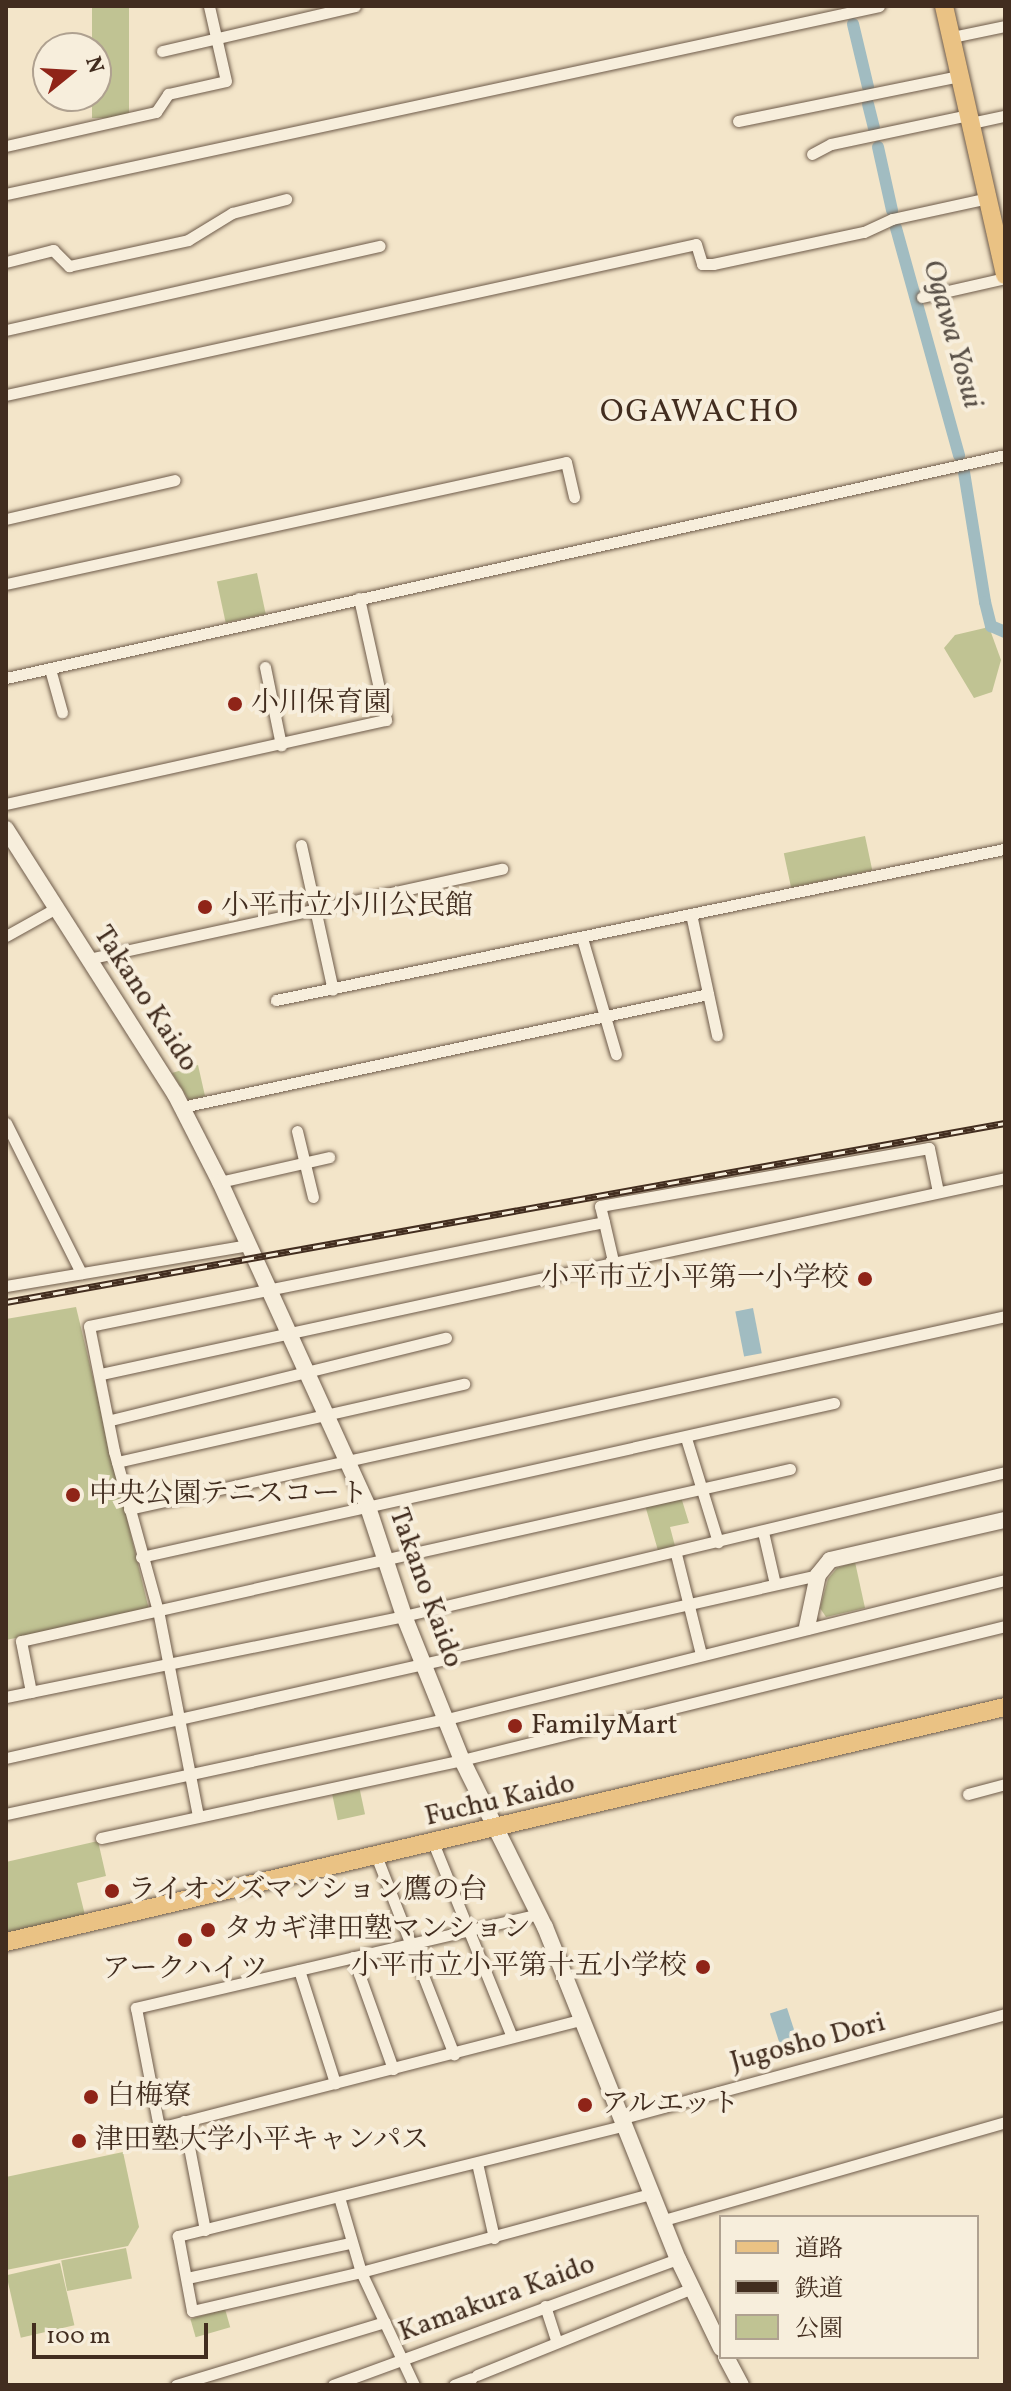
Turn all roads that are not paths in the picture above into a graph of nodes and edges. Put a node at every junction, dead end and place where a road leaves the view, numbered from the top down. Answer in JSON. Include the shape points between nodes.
{"nodes":[{"id":1,"x":209,"y":6,"type":"edge"},
{"id":2,"x":355,"y":6,"type":"edge"},
{"id":3,"x":879,"y":6,"type":"edge"},
{"id":4,"x":944,"y":6,"type":"edge"},
{"id":5,"x":1005,"y":26,"type":"edge"},
{"id":6,"x":219,"y":37,"type":"junction"},
{"id":7,"x":952,"y":37,"type":"junction"},
{"id":8,"x":162,"y":51,"type":"dead end"},
{"id":9,"x":960,"y":76,"type":"junction"},
{"id":10,"x":1005,"y":116,"type":"edge"},
{"id":11,"x":970,"y":119,"type":"junction"},
{"id":12,"x":738,"y":121,"type":"dead end"},
{"id":13,"x":6,"y":146,"type":"edge"},
{"id":14,"x":812,"y":154,"type":"dead end"},
{"id":15,"x":6,"y":194,"type":"edge"},
{"id":16,"x":988,"y":198,"type":"junction"},
{"id":17,"x":286,"y":199,"type":"dead end"},
{"id":18,"x":380,"y":246,"type":"dead end"},
{"id":19,"x":6,"y":262,"type":"edge"},
{"id":20,"x":1005,"y":276,"type":"edge"},
{"id":21,"x":922,"y":297,"type":"dead end"},
{"id":22,"x":6,"y":330,"type":"edge"},
{"id":23,"x":6,"y":395,"type":"edge"},
{"id":24,"x":1005,"y":455,"type":"edge"},
{"id":25,"x":175,"y":480,"type":"dead end"},
{"id":26,"x":574,"y":497,"type":"dead end"},
{"id":27,"x":6,"y":519,"type":"edge"},
{"id":28,"x":6,"y":584,"type":"edge"},
{"id":29,"x":359,"y":598,"type":"junction"},
{"id":30,"x":265,"y":667,"type":"dead end"},
{"id":31,"x":50,"y":669,"type":"junction"},
{"id":32,"x":6,"y":678,"type":"edge"},
{"id":33,"x":62,"y":712,"type":"dead end"},
{"id":34,"x":281,"y":745,"type":"junction"},
{"id":35,"x":6,"y":804,"type":"edge"},
{"id":36,"x":6,"y":829,"type":"edge"},
{"id":37,"x":301,"y":845,"type":"dead end"},
{"id":38,"x":1004,"y":849,"type":"edge"},
{"id":39,"x":502,"y":869,"type":"dead end"},
{"id":40,"x":314,"y":906,"type":"junction"},
{"id":41,"x":56,"y":908,"type":"junction"},
{"id":42,"x":691,"y":914,"type":"junction"},
{"id":43,"x":6,"y":936,"type":"edge"},
{"id":44,"x":582,"y":938,"type":"junction"},
{"id":45,"x":88,"y":959,"type":"junction"},
{"id":46,"x":333,"y":990,"type":"junction"},
{"id":47,"x":708,"y":994,"type":"junction"},
{"id":48,"x":276,"y":1000,"type":"dead end"},
{"id":49,"x":605,"y":1015,"type":"junction"},
{"id":50,"x":717,"y":1035,"type":"dead end"},
{"id":51,"x":616,"y":1054,"type":"dead end"},
{"id":52,"x":182,"y":1107,"type":"junction"},
{"id":53,"x":6,"y":1123,"type":"edge"},
{"id":54,"x":297,"y":1131,"type":"dead end"},
{"id":55,"x":329,"y":1157,"type":"dead end"},
{"id":56,"x":305,"y":1162,"type":"junction"},
{"id":57,"x":1005,"y":1178,"type":"edge"},
{"id":58,"x":220,"y":1182,"type":"junction"},
{"id":59,"x":938,"y":1192,"type":"junction"},
{"id":60,"x":313,"y":1197,"type":"dead end"},
{"id":61,"x":604,"y":1222,"type":"junction"},
{"id":62,"x":249,"y":1245,"type":"junction"},
{"id":63,"x":613,"y":1261,"type":"junction"},
{"id":64,"x":81,"y":1273,"type":"junction"},
{"id":65,"x":6,"y":1286,"type":"edge"},
{"id":66,"x":269,"y":1292,"type":"junction"},
{"id":67,"x":1005,"y":1316,"type":"edge"},
{"id":68,"x":287,"y":1331,"type":"junction"},
{"id":69,"x":446,"y":1338,"type":"dead end"},
{"id":70,"x":304,"y":1370,"type":"junction"},
{"id":71,"x":101,"y":1374,"type":"junction"},
{"id":72,"x":464,"y":1384,"type":"dead end"},
{"id":73,"x":834,"y":1403,"type":"dead end"},
{"id":74,"x":325,"y":1414,"type":"junction"},
{"id":75,"x":111,"y":1420,"type":"junction"},
{"id":76,"x":686,"y":1438,"type":"junction"},
{"id":77,"x":117,"y":1462,"type":"junction"},
{"id":78,"x":348,"y":1464,"type":"junction"},
{"id":79,"x":790,"y":1469,"type":"dead end"},
{"id":80,"x":1005,"y":1472,"type":"edge"},
{"id":81,"x":701,"y":1488,"type":"junction"},
{"id":82,"x":368,"y":1507,"type":"junction"},
{"id":83,"x":129,"y":1509,"type":"junction"},
{"id":84,"x":1005,"y":1520,"type":"edge"},
{"id":85,"x":763,"y":1532,"type":"junction"},
{"id":86,"x":718,"y":1542,"type":"junction"},
{"id":87,"x":676,"y":1554,"type":"junction"},
{"id":88,"x":141,"y":1557,"type":"junction"},
{"id":89,"x":385,"y":1559,"type":"junction"},
{"id":90,"x":818,"y":1575,"type":"junction"},
{"id":91,"x":1005,"y":1580,"type":"edge"},
{"id":92,"x":775,"y":1584,"type":"junction"},
{"id":93,"x":688,"y":1604,"type":"junction"},
{"id":94,"x":158,"y":1611,"type":"junction"},
{"id":95,"x":404,"y":1616,"type":"junction"},
{"id":96,"x":1005,"y":1626,"type":"edge"},
{"id":97,"x":807,"y":1627,"type":"junction"},
{"id":98,"x":701,"y":1654,"type":"junction"},
{"id":99,"x":168,"y":1664,"type":"junction"},
{"id":100,"x":425,"y":1667,"type":"junction"},
{"id":101,"x":31,"y":1692,"type":"junction"},
{"id":102,"x":6,"y":1697,"type":"edge"},
{"id":103,"x":1005,"y":1707,"type":"edge"},
{"id":104,"x":447,"y":1719,"type":"junction"},
{"id":105,"x":179,"y":1720,"type":"junction"},
{"id":106,"x":6,"y":1758,"type":"edge"},
{"id":107,"x":462,"y":1760,"type":"junction"},
{"id":108,"x":190,"y":1774,"type":"junction"},
{"id":109,"x":1005,"y":1784,"type":"edge"},
{"id":110,"x":968,"y":1794,"type":"dead end"},
{"id":111,"x":6,"y":1814,"type":"edge"},
{"id":112,"x":198,"y":1816,"type":"junction"},
{"id":113,"x":494,"y":1831,"type":"junction"},
{"id":114,"x":101,"y":1838,"type":"dead end"},
{"id":115,"x":434,"y":1845,"type":"junction"},
{"id":116,"x":377,"y":1858,"type":"junction"},
{"id":117,"x":539,"y":1914,"type":"junction"},
{"id":118,"x":468,"y":1931,"type":"junction"},
{"id":119,"x":6,"y":1942,"type":"edge"},
{"id":120,"x":412,"y":1944,"type":"junction"},
{"id":121,"x":353,"y":1957,"type":"junction"},
{"id":122,"x":299,"y":1970,"type":"junction"},
{"id":123,"x":1005,"y":2014,"type":"edge"},
{"id":124,"x":582,"y":2019,"type":"junction"},
{"id":125,"x":512,"y":2037,"type":"junction"},
{"id":126,"x":454,"y":2054,"type":"junction"},
{"id":127,"x":393,"y":2069,"type":"junction"},
{"id":128,"x":335,"y":2083,"type":"junction"},
{"id":129,"x":184,"y":2121,"type":"junction"},
{"id":130,"x":625,"y":2122,"type":"junction"},
{"id":131,"x":1005,"y":2122,"type":"edge"},
{"id":132,"x":477,"y":2163,"type":"junction"},
{"id":133,"x":654,"y":2193,"type":"junction"},
{"id":134,"x":339,"y":2197,"type":"junction"},
{"id":135,"x":664,"y":2220,"type":"junction"},
{"id":136,"x":205,"y":2230,"type":"junction"},
{"id":137,"x":494,"y":2238,"type":"junction"},
{"id":138,"x":350,"y":2243,"type":"junction"},
{"id":139,"x":678,"y":2259,"type":"junction"},
{"id":140,"x":361,"y":2272,"type":"junction"},
{"id":141,"x":187,"y":2278,"type":"junction"},
{"id":142,"x":690,"y":2289,"type":"junction"},
{"id":143,"x":545,"y":2306,"type":"junction"},
{"id":144,"x":385,"y":2322,"type":"junction"},
{"id":145,"x":557,"y":2342,"type":"junction"},
{"id":146,"x":719,"y":2344,"type":"edge"},
{"id":147,"x":402,"y":2359,"type":"junction"},
{"id":148,"x":727,"y":2359,"type":"edge"},
{"id":149,"x":362,"y":2380,"type":"edge"},
{"id":150,"x":204,"y":2381,"type":"edge"},
{"id":151,"x":176,"y":2385,"type":"edge"},
{"id":152,"x":333,"y":2385,"type":"edge"},
{"id":153,"x":414,"y":2385,"type":"edge"},
{"id":154,"x":454,"y":2385,"type":"edge"},
{"id":155,"x":741,"y":2385,"type":"edge"}],
"edges":[{"from":1,"to":6,"type":"street"},
{"from":2,"to":6,"type":"street"},
{"from":3,"to":15,"type":"street"},
{"from":4,"to":7,"type":"main road"},
{"from":5,"to":7,"type":"street"},
{"from":6,"to":8,"type":"street"},
{"from":6,"to":13,"type":"street","via":[[226,81],[168,94],[156,112]]},
{"from":7,"to":9,"type":"main road"},
{"from":9,"to":11,"type":"main road"},
{"from":9,"to":12,"type":"street"},
{"from":10,"to":11,"type":"street"},
{"from":11,"to":14,"type":"street","via":[[831,144]]},
{"from":11,"to":16,"type":"main road"},
{"from":16,"to":20,"type":"main road"},
{"from":16,"to":23,"type":"street","via":[[892,219],[864,232],[713,264],[702,264],[696,244]]},
{"from":17,"to":19,"type":"street","via":[[232,213],[188,240],[69,266],[53,250]]},
{"from":18,"to":22,"type":"street"},
{"from":20,"to":21,"type":"street"},
{"from":24,"to":29,"type":"street"},
{"from":25,"to":27,"type":"street","via":[[134,485]]},
{"from":26,"to":28,"type":"street","via":[[566,462]]},
{"from":29,"to":31,"type":"street"},
{"from":29,"to":34,"type":"street","via":[[386,720]]},
{"from":30,"to":34,"type":"street"},
{"from":31,"to":32,"type":"street"},
{"from":31,"to":33,"type":"street"},
{"from":34,"to":35,"type":"street"},
{"from":36,"to":41,"type":"street","name":"Takano Kaido"},
{"from":37,"to":40,"type":"street"},
{"from":38,"to":42,"type":"street"},
{"from":39,"to":40,"type":"street"},
{"from":40,"to":45,"type":"street"},
{"from":40,"to":46,"type":"street"},
{"from":41,"to":43,"type":"street"},
{"from":41,"to":45,"type":"street","name":"Takano Kaido"},
{"from":42,"to":44,"type":"street"},
{"from":42,"to":47,"type":"street"},
{"from":44,"to":46,"type":"street"},
{"from":44,"to":49,"type":"street"},
{"from":45,"to":52,"type":"street","name":"Takano Kaido"},
{"from":46,"to":48,"type":"street"},
{"from":47,"to":49,"type":"street"},
{"from":47,"to":50,"type":"street"},
{"from":49,"to":51,"type":"street"},
{"from":49,"to":52,"type":"street"},
{"from":52,"to":58,"type":"street","name":"Takano Kaido"},
{"from":53,"to":64,"type":"street"},
{"from":54,"to":56,"type":"street"},
{"from":55,"to":56,"type":"street"},
{"from":56,"to":58,"type":"street"},
{"from":56,"to":60,"type":"street"},
{"from":57,"to":59,"type":"street"},
{"from":58,"to":62,"type":"street","name":"Takano Kaido"},
{"from":59,"to":61,"type":"street","via":[[929,1148],[600,1206]]},
{"from":59,"to":63,"type":"street"},
{"from":61,"to":63,"type":"street"},
{"from":61,"to":66,"type":"street"},
{"from":62,"to":64,"type":"street"},
{"from":62,"to":66,"type":"street","name":"Takano Kaido"},
{"from":63,"to":68,"type":"street"},
{"from":64,"to":65,"type":"street"},
{"from":66,"to":68,"type":"street","name":"Takano Kaido"},
{"from":66,"to":71,"type":"street","via":[[89,1326]]},
{"from":67,"to":78,"type":"street"},
{"from":68,"to":70,"type":"street","name":"Takano Kaido"},
{"from":68,"to":71,"type":"street"},
{"from":69,"to":70,"type":"street"},
{"from":70,"to":74,"type":"street","name":"Takano Kaido"},
{"from":70,"to":75,"type":"street"},
{"from":71,"to":75,"type":"street"},
{"from":72,"to":74,"type":"street"},
{"from":73,"to":76,"type":"street"},
{"from":74,"to":77,"type":"street"},
{"from":74,"to":78,"type":"street","name":"Takano Kaido"},
{"from":75,"to":77,"type":"street"},
{"from":76,"to":81,"type":"street"},
{"from":76,"to":82,"type":"street"},
{"from":77,"to":83,"type":"street"},
{"from":78,"to":82,"type":"street","name":"Takano Kaido"},
{"from":78,"to":83,"type":"street"},
{"from":79,"to":81,"type":"street"},
{"from":80,"to":85,"type":"street"},
{"from":81,"to":86,"type":"street"},
{"from":81,"to":89,"type":"street"},
{"from":82,"to":88,"type":"street"},
{"from":82,"to":89,"type":"street","name":"Takano Kaido"},
{"from":83,"to":88,"type":"street"},
{"from":84,"to":90,"type":"street","via":[[842,1555]]},
{"from":85,"to":86,"type":"street"},
{"from":85,"to":92,"type":"street"},
{"from":86,"to":87,"type":"street"},
{"from":87,"to":93,"type":"street"},
{"from":87,"to":95,"type":"street"},
{"from":88,"to":94,"type":"street"},
{"from":89,"to":94,"type":"street"},
{"from":89,"to":95,"type":"street","name":"Takano Kaido"},
{"from":90,"to":92,"type":"street"},
{"from":90,"to":97,"type":"street"},
{"from":91,"to":97,"type":"street"},
{"from":92,"to":93,"type":"street"},
{"from":93,"to":98,"type":"street"},
{"from":93,"to":100,"type":"street"},
{"from":94,"to":99,"type":"street"},
{"from":94,"to":101,"type":"street","via":[[21,1641]]},
{"from":95,"to":99,"type":"street"},
{"from":95,"to":100,"type":"street","name":"Takano Kaido"},
{"from":96,"to":107,"type":"street"},
{"from":97,"to":98,"type":"street"},
{"from":98,"to":104,"type":"street"},
{"from":99,"to":101,"type":"street"},
{"from":99,"to":105,"type":"street"},
{"from":100,"to":104,"type":"street","name":"Takano Kaido"},
{"from":100,"to":105,"type":"street"},
{"from":101,"to":102,"type":"street"},
{"from":103,"to":113,"type":"main road","name":"Fuchu Kaido"},
{"from":104,"to":107,"type":"street","name":"Takano Kaido"},
{"from":104,"to":108,"type":"street"},
{"from":105,"to":106,"type":"street"},
{"from":105,"to":108,"type":"street"},
{"from":107,"to":112,"type":"street"},
{"from":107,"to":113,"type":"street","name":"Takano Kaido"},
{"from":108,"to":111,"type":"street"},
{"from":108,"to":112,"type":"street"},
{"from":109,"to":110,"type":"street"},
{"from":112,"to":114,"type":"street"},
{"from":113,"to":115,"type":"main road","name":"Fuchu Kaido"},
{"from":113,"to":117,"type":"street","name":"Takano Kaido"},
{"from":115,"to":116,"type":"main road","name":"Fuchu Kaido"},
{"from":115,"to":118,"type":"street"},
{"from":116,"to":119,"type":"main road","name":"Fuchu Kaido"},
{"from":116,"to":120,"type":"street"},
{"from":117,"to":118,"type":"street"},
{"from":117,"to":124,"type":"street","name":"Takano Kaido"},
{"from":118,"to":120,"type":"street"},
{"from":118,"to":125,"type":"street"},
{"from":120,"to":121,"type":"street"},
{"from":120,"to":126,"type":"street"},
{"from":121,"to":122,"type":"street"},
{"from":121,"to":127,"type":"street"},
{"from":122,"to":128,"type":"street"},
{"from":122,"to":129,"type":"street","via":[[136,2008],[159,2128]]},
{"from":123,"to":130,"type":"street","name":"Jugosho Dori"},
{"from":124,"to":125,"type":"street"},
{"from":124,"to":130,"type":"street","name":"Takano Kaido"},
{"from":125,"to":126,"type":"street"},
{"from":126,"to":127,"type":"street"},
{"from":127,"to":128,"type":"street"},
{"from":128,"to":129,"type":"street"},
{"from":129,"to":136,"type":"street"},
{"from":130,"to":132,"type":"street","name":"Jugosho Dori"},
{"from":130,"to":133,"type":"street","name":"Takano Kaido"},
{"from":131,"to":135,"type":"street"},
{"from":132,"to":134,"type":"street","name":"Jugosho Dori"},
{"from":132,"to":137,"type":"street"},
{"from":133,"to":135,"type":"street","name":"Takano Kaido"},
{"from":133,"to":137,"type":"street"},
{"from":134,"to":136,"type":"street","name":"Jugosho Dori"},
{"from":134,"to":138,"type":"street"},
{"from":135,"to":139,"type":"street","name":"Takano Kaido"},
{"from":136,"to":141,"type":"street","name":"Jugosho Dori","via":[[178,2236]]},
{"from":137,"to":140,"type":"street"},
{"from":138,"to":140,"type":"street"},
{"from":138,"to":141,"type":"street"},
{"from":139,"to":142,"type":"street","name":"Takano Kaido"},
{"from":139,"to":143,"type":"street","name":"Kamakura Kaido"},
{"from":140,"to":141,"type":"street","via":[[192,2311]]},
{"from":140,"to":144,"type":"street"},
{"from":142,"to":145,"type":"street"},
{"from":142,"to":146,"type":"street","name":"Takano Kaido"},
{"from":143,"to":145,"type":"street"},
{"from":143,"to":147,"type":"street","name":"Kamakura Kaido"},
{"from":144,"to":147,"type":"street"},
{"from":144,"to":150,"type":"street"},
{"from":145,"to":154,"type":"street"},
{"from":147,"to":149,"type":"street","name":"Kamakura Kaido"},
{"from":147,"to":153,"type":"street"},
{"from":148,"to":155,"type":"street"},
{"from":149,"to":152,"type":"street","name":"Kamakura Kaido"},
{"from":150,"to":151,"type":"street"}]}
